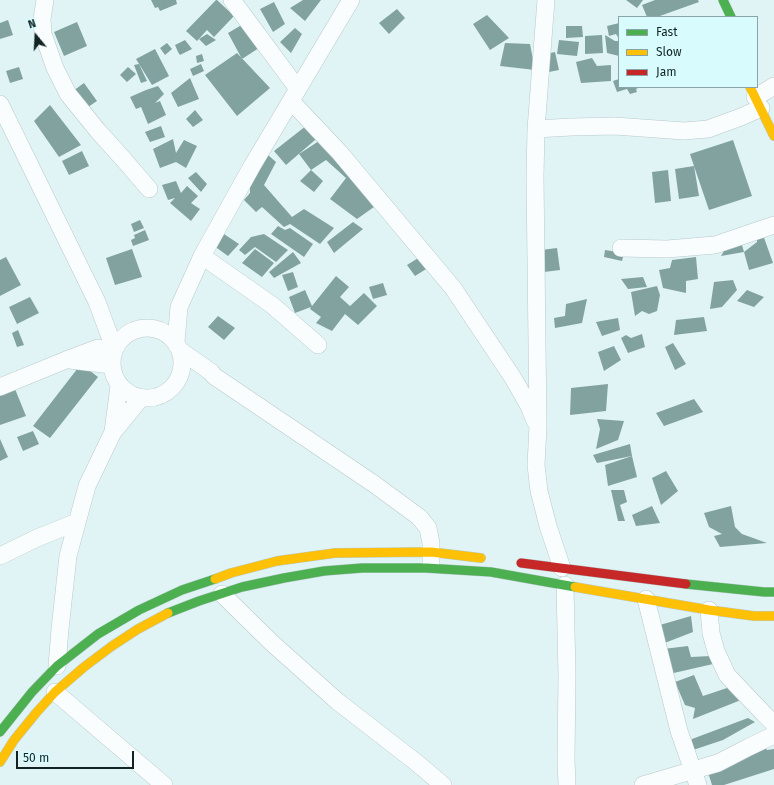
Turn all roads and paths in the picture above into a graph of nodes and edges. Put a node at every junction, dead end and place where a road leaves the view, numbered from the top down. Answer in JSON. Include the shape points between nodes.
{"nodes":[{"id":1,"x":45,"y":0,"type":"edge"},
{"id":2,"x":232,"y":0,"type":"edge"},
{"id":3,"x":351,"y":0,"type":"edge"},
{"id":4,"x":546,"y":0,"type":"edge"},
{"id":5,"x":723,"y":0,"type":"edge"},
{"id":6,"x":731,"y":16,"type":"edge"},
{"id":7,"x":763,"y":93,"type":"edge"},
{"id":8,"x":294,"y":95,"type":"junction"},
{"id":9,"x":0,"y":104,"type":"edge"},
{"id":10,"x":536,"y":128,"type":"junction"},
{"id":11,"x":774,"y":136,"type":"edge"},
{"id":12,"x":149,"y":189,"type":"dead end"},
{"id":13,"x":774,"y":225,"type":"edge"},
{"id":14,"x":621,"y":248,"type":"dead end"},
{"id":15,"x":202,"y":256,"type":"junction"},
{"id":16,"x":97,"y":302,"type":"junction"},
{"id":17,"x":179,"y":306,"type":"junction"},
{"id":18,"x":154,"y":328,"type":"junction"},
{"id":19,"x":127,"y":333,"type":"junction"},
{"id":20,"x":318,"y":345,"type":"dead end"},
{"id":21,"x":178,"y":346,"type":"junction"},
{"id":22,"x":112,"y":356,"type":"junction"},
{"id":23,"x":211,"y":372,"type":"junction"},
{"id":24,"x":180,"y":375,"type":"junction"},
{"id":25,"x":120,"y":386,"type":"junction"},
{"id":26,"x":0,"y":387,"type":"edge"},
{"id":27,"x":141,"y":398,"type":"junction"},
{"id":28,"x":538,"y":426,"type":"junction"},
{"id":29,"x":114,"y":432,"type":"junction"},
{"id":30,"x":77,"y":522,"type":"junction"},
{"id":31,"x":0,"y":556,"type":"edge"},
{"id":32,"x":431,"y":560,"type":"junction"},
{"id":33,"x":492,"y":560,"type":"dead end"},
{"id":34,"x":516,"y":562,"type":"dead end"},
{"id":35,"x":562,"y":568,"type":"junction"},
{"id":36,"x":565,"y":585,"type":"junction"},
{"id":37,"x":774,"y":592,"type":"edge"},
{"id":38,"x":222,"y":594,"type":"junction"},
{"id":39,"x":646,"y":599,"type":"junction"},
{"id":40,"x":709,"y":610,"type":"junction"},
{"id":41,"x":774,"y":616,"type":"edge"},
{"id":42,"x":57,"y":666,"type":"junction"},
{"id":43,"x":55,"y":692,"type":"junction"},
{"id":44,"x":774,"y":724,"type":"edge"},
{"id":45,"x":0,"y":732,"type":"edge"},
{"id":46,"x":774,"y":735,"type":"edge"},
{"id":47,"x":0,"y":762,"type":"edge"},
{"id":48,"x":696,"y":778,"type":"edge"},
{"id":49,"x":164,"y":785,"type":"edge"},
{"id":50,"x":443,"y":785,"type":"edge"},
{"id":51,"x":567,"y":785,"type":"edge"},
{"id":52,"x":643,"y":785,"type":"edge"}],
"edges":[{"from":1,"to":12,"type":"street","via":[[43,34],[68,94]]},
{"from":2,"to":8,"type":"street"},
{"from":3,"to":8,"type":"street"},
{"from":4,"to":10,"type":"street"},
{"from":5,"to":6,"type":"main road"},
{"from":7,"to":10,"type":"street","via":[[741,117],[708,129],[684,131],[615,126]]},
{"from":7,"to":11,"type":"main road"},
{"from":8,"to":15,"type":"street"},
{"from":8,"to":28,"type":"street","via":[[453,288],[513,378]]},
{"from":9,"to":16,"type":"street"},
{"from":10,"to":28,"type":"street","via":[[534,218]]},
{"from":13,"to":14,"type":"street","via":[[715,245],[668,249]]},
{"from":15,"to":17,"type":"street"},
{"from":15,"to":20,"type":"street","via":[[272,305]]},
{"from":16,"to":19,"type":"street"},
{"from":16,"to":22,"type":"street"},
{"from":17,"to":18,"type":"street"},
{"from":17,"to":21,"type":"street"},
{"from":18,"to":19,"type":"street","via":[[140,328]]},
{"from":18,"to":21,"type":"street","via":[[170,335]]},
{"from":19,"to":22,"type":"street","via":[[119,340]]},
{"from":21,"to":23,"type":"street"},
{"from":21,"to":24,"type":"street","via":[[183,363]]},
{"from":22,"to":25,"type":"street"},
{"from":22,"to":26,"type":"street","via":[[98,348]]},
{"from":23,"to":24,"type":"street"},
{"from":23,"to":32,"type":"street","via":[[418,517],[428,528]]},
{"from":24,"to":27,"type":"street","via":[[174,386],[164,394],[153,398]]},
{"from":25,"to":27,"type":"street","via":[[129,394]]},
{"from":25,"to":29,"type":"street"},
{"from":27,"to":29,"type":"street"},
{"from":28,"to":35,"type":"street","via":[[538,491]]},
{"from":29,"to":30,"type":"street","via":[[87,486]]},
{"from":30,"to":31,"type":"street"},
{"from":30,"to":42,"type":"street","via":[[68,556]]},
{"from":32,"to":33,"type":"main road"},
{"from":32,"to":36,"type":"main road"},
{"from":32,"to":38,"type":"main road","via":[[324,571],[242,587]]},
{"from":32,"to":42,"type":"main road","via":[[335,553],[277,562],[231,573],[182,590],[139,610],[98,634]]},
{"from":34,"to":35,"type":"main road"},
{"from":35,"to":37,"type":"main road","via":[[709,587]]},
{"from":36,"to":39,"type":"main road"},
{"from":36,"to":51,"type":"street"},
{"from":38,"to":43,"type":"main road","via":[[168,613],[138,629],[84,667]]},
{"from":38,"to":50,"type":"street","via":[[337,701]]},
{"from":39,"to":40,"type":"main road"},
{"from":39,"to":48,"type":"street","via":[[679,731]]},
{"from":40,"to":41,"type":"main road"},
{"from":40,"to":44,"type":"street","via":[[711,633],[727,675]]},
{"from":42,"to":45,"type":"main road"},
{"from":43,"to":47,"type":"main road"},
{"from":43,"to":49,"type":"street"},
{"from":46,"to":48,"type":"street","via":[[718,763]]},
{"from":48,"to":52,"type":"street"}]}
